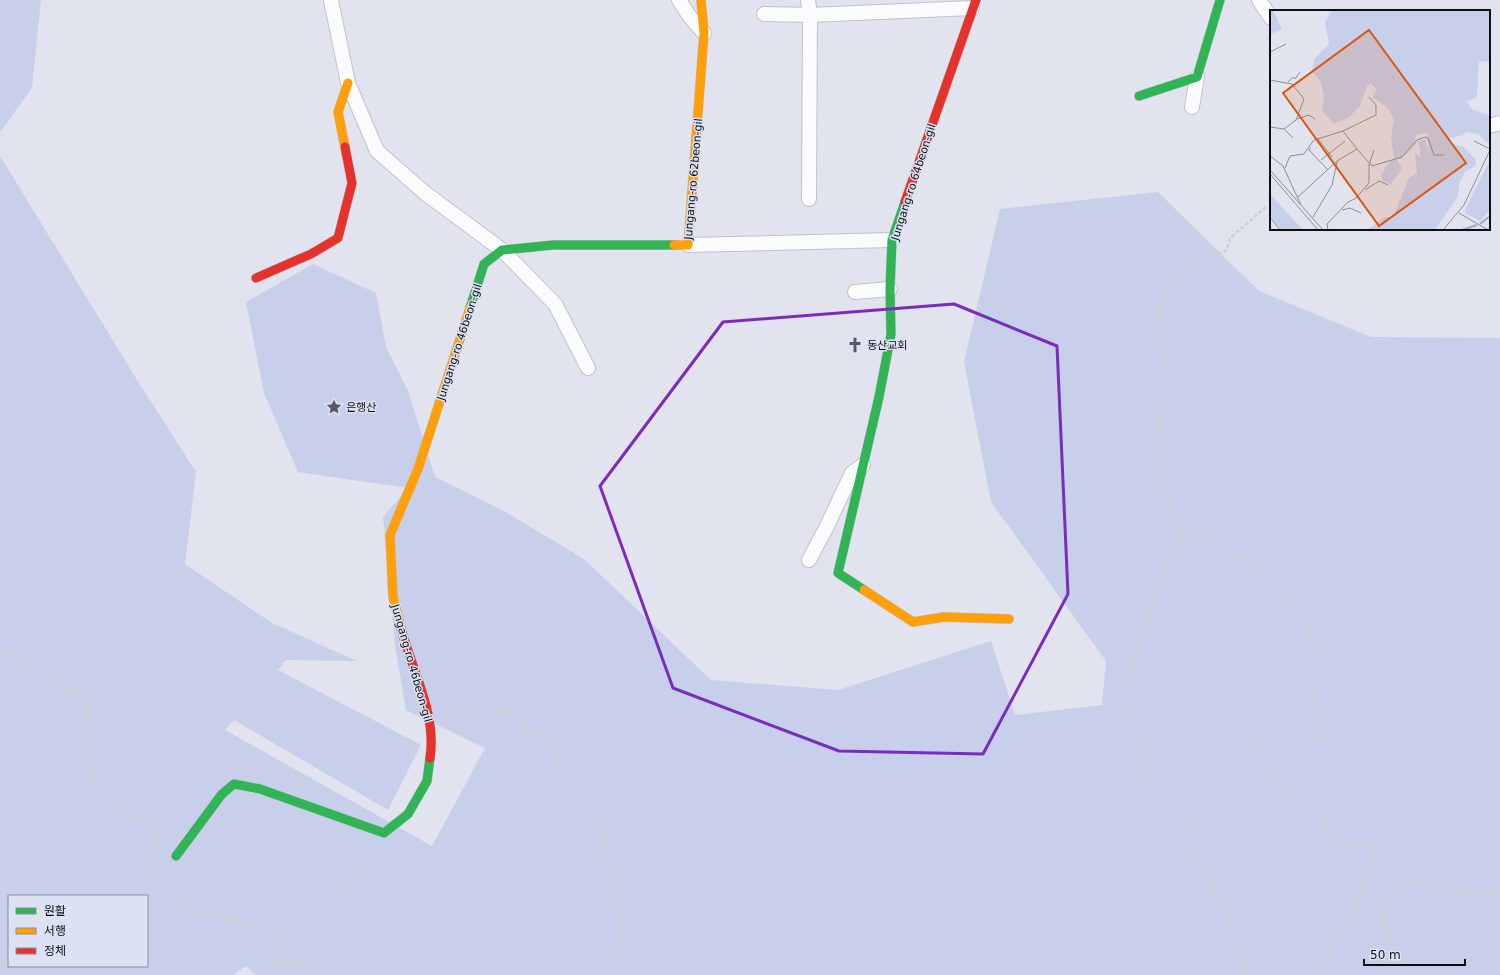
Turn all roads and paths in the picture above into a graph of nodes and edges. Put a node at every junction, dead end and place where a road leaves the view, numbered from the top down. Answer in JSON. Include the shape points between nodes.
{"nodes":[{"id":1,"x":331,"y":0,"type":"edge"},
{"id":2,"x":679,"y":0,"type":"edge"},
{"id":3,"x":701,"y":0,"type":"edge"},
{"id":4,"x":808,"y":0,"type":"edge"},
{"id":5,"x":1220,"y":0,"type":"edge"},
{"id":6,"x":1258,"y":0,"type":"edge"},
{"id":7,"x":974,"y":4,"type":"edge"},
{"id":8,"x":764,"y":14,"type":"dead end"},
{"id":9,"x":810,"y":15,"type":"junction"},
{"id":10,"x":1270,"y":17,"type":"edge"},
{"id":11,"x":704,"y":33,"type":"junction"},
{"id":12,"x":1197,"y":77,"type":"junction"},
{"id":13,"x":348,"y":83,"type":"junction"},
{"id":14,"x":1139,"y":96,"type":"dead end"},
{"id":15,"x":1192,"y":107,"type":"dead end"},
{"id":16,"x":1500,"y":124,"type":"edge"},
{"id":17,"x":1490,"y":126,"type":"edge"},
{"id":18,"x":809,"y":199,"type":"dead end"},
{"id":19,"x":1266,"y":207,"type":"dead end"},
{"id":20,"x":892,"y":240,"type":"junction"},
{"id":21,"x":688,"y":244,"type":"junction"},
{"id":22,"x":502,"y":250,"type":"junction"},
{"id":23,"x":256,"y":278,"type":"dead end"},
{"id":24,"x":890,"y":289,"type":"junction"},
{"id":25,"x":856,"y":292,"type":"dead end"},
{"id":26,"x":588,"y":368,"type":"dead end"},
{"id":27,"x":863,"y":465,"type":"junction"},
{"id":28,"x":1180,"y":532,"type":"junction"},
{"id":29,"x":809,"y":560,"type":"dead end"},
{"id":30,"x":1008,"y":619,"type":"dead end"},
{"id":31,"x":0,"y":653,"type":"edge"},
{"id":32,"x":428,"y":716,"type":"junction"},
{"id":33,"x":384,"y":833,"type":"junction"},
{"id":34,"x":176,"y":856,"type":"dead end"},
{"id":35,"x":1500,"y":890,"type":"edge"},
{"id":36,"x":278,"y":943,"type":"junction"},
{"id":37,"x":278,"y":962,"type":"junction"},
{"id":38,"x":270,"y":975,"type":"edge"},
{"id":39,"x":328,"y":975,"type":"edge"},
{"id":40,"x":602,"y":975,"type":"edge"},
{"id":41,"x":1248,"y":975,"type":"edge"},
{"id":42,"x":1320,"y":975,"type":"edge"},
{"id":43,"x":1421,"y":975,"type":"edge"}],
"edges":[{"from":1,"to":13,"type":"street"},
{"from":2,"to":11,"type":"street"},
{"from":3,"to":11,"type":"street","name":"Jungang-ro 62beon-gil"},
{"from":4,"to":9,"type":"street"},
{"from":5,"to":12,"type":"street"},
{"from":6,"to":10,"type":"street"},
{"from":7,"to":9,"type":"street"},
{"from":7,"to":20,"type":"street","name":"Jungang-ro 64beon-gil"},
{"from":8,"to":9,"type":"street"},
{"from":9,"to":18,"type":"street"},
{"from":11,"to":21,"type":"street","name":"Jungang-ro 62beon-gil"},
{"from":12,"to":14,"type":"street"},
{"from":12,"to":15,"type":"street"},
{"from":13,"to":22,"type":"street","via":[[377,151],[425,193]]},
{"from":13,"to":23,"type":"street","via":[[338,112],[352,183],[338,238],[310,254]]},
{"from":16,"to":17,"type":"street"},
{"from":19,"to":28,"type":"path","via":[[1230,238],[1224,252],[1208,256],[1184,268],[1162,301],[1158,315],[1167,369],[1159,418],[1159,458],[1167,488],[1166,496]]},
{"from":20,"to":21,"type":"street"},
{"from":20,"to":24,"type":"street","name":"Jungang-ro 64beon-gil"},
{"from":21,"to":22,"type":"street","name":"Jungang-ro 62beon-gil","via":[[553,245]]},
{"from":22,"to":26,"type":"street","via":[[555,304]]},
{"from":22,"to":32,"type":"street","name":"Jungang-ro 46beon-gil","via":[[484,264],[418,469],[390,535],[393,597]]},
{"from":24,"to":25,"type":"street"},
{"from":24,"to":27,"type":"street","name":"Jungang-ro 64beon-gil","via":[[891,334]]},
{"from":27,"to":29,"type":"street","via":[[852,473]]},
{"from":27,"to":30,"type":"street","name":"Jungang-ro 64beon-gil","via":[[838,573],[913,622],[944,616]]},
{"from":28,"to":41,"type":"path","via":[[1176,547],[1158,584],[1119,703],[1133,719],[1147,760],[1144,776],[1162,782],[1166,793],[1189,813],[1192,820],[1189,844],[1194,862],[1202,870],[1235,928],[1236,938],[1242,950],[1242,967]]},
{"from":28,"to":42,"type":"path","via":[[1210,536],[1257,567],[1282,591],[1314,643],[1319,675],[1315,700],[1325,720],[1326,738],[1271,732],[1256,736],[1251,752],[1262,760],[1275,780],[1294,800],[1323,820],[1329,836],[1347,844],[1366,844],[1372,849],[1372,863],[1356,904],[1332,944]]},
{"from":31,"to":36,"type":"path","via":[[28,662],[48,678],[89,700],[87,723],[94,741],[90,765],[95,785],[119,810],[154,823],[162,832],[150,853],[152,872],[172,897],[202,913],[254,924]]},
{"from":32,"to":33,"type":"street","name":"Jungang-ro 46beon-gil","via":[[433,742],[427,781],[408,814]]},
{"from":32,"to":40,"type":"path","via":[[462,715],[481,709],[516,714],[524,724],[524,732],[529,736],[543,735],[552,739],[560,772],[582,797],[603,828],[606,866],[611,870],[618,889],[616,899],[620,904],[619,954]]},
{"from":33,"to":34,"type":"street","via":[[260,789],[234,784],[222,794]]},
{"from":33,"to":36,"type":"path","via":[[381,848],[356,876],[292,927]]},
{"from":35,"to":43,"type":"path","via":[[1480,894],[1461,892],[1418,880],[1406,880],[1392,890],[1384,904],[1386,932],[1400,960]]},
{"from":36,"to":37,"type":"path"},
{"from":37,"to":38,"type":"path"},
{"from":37,"to":39,"type":"path","via":[[297,960]]}]}
